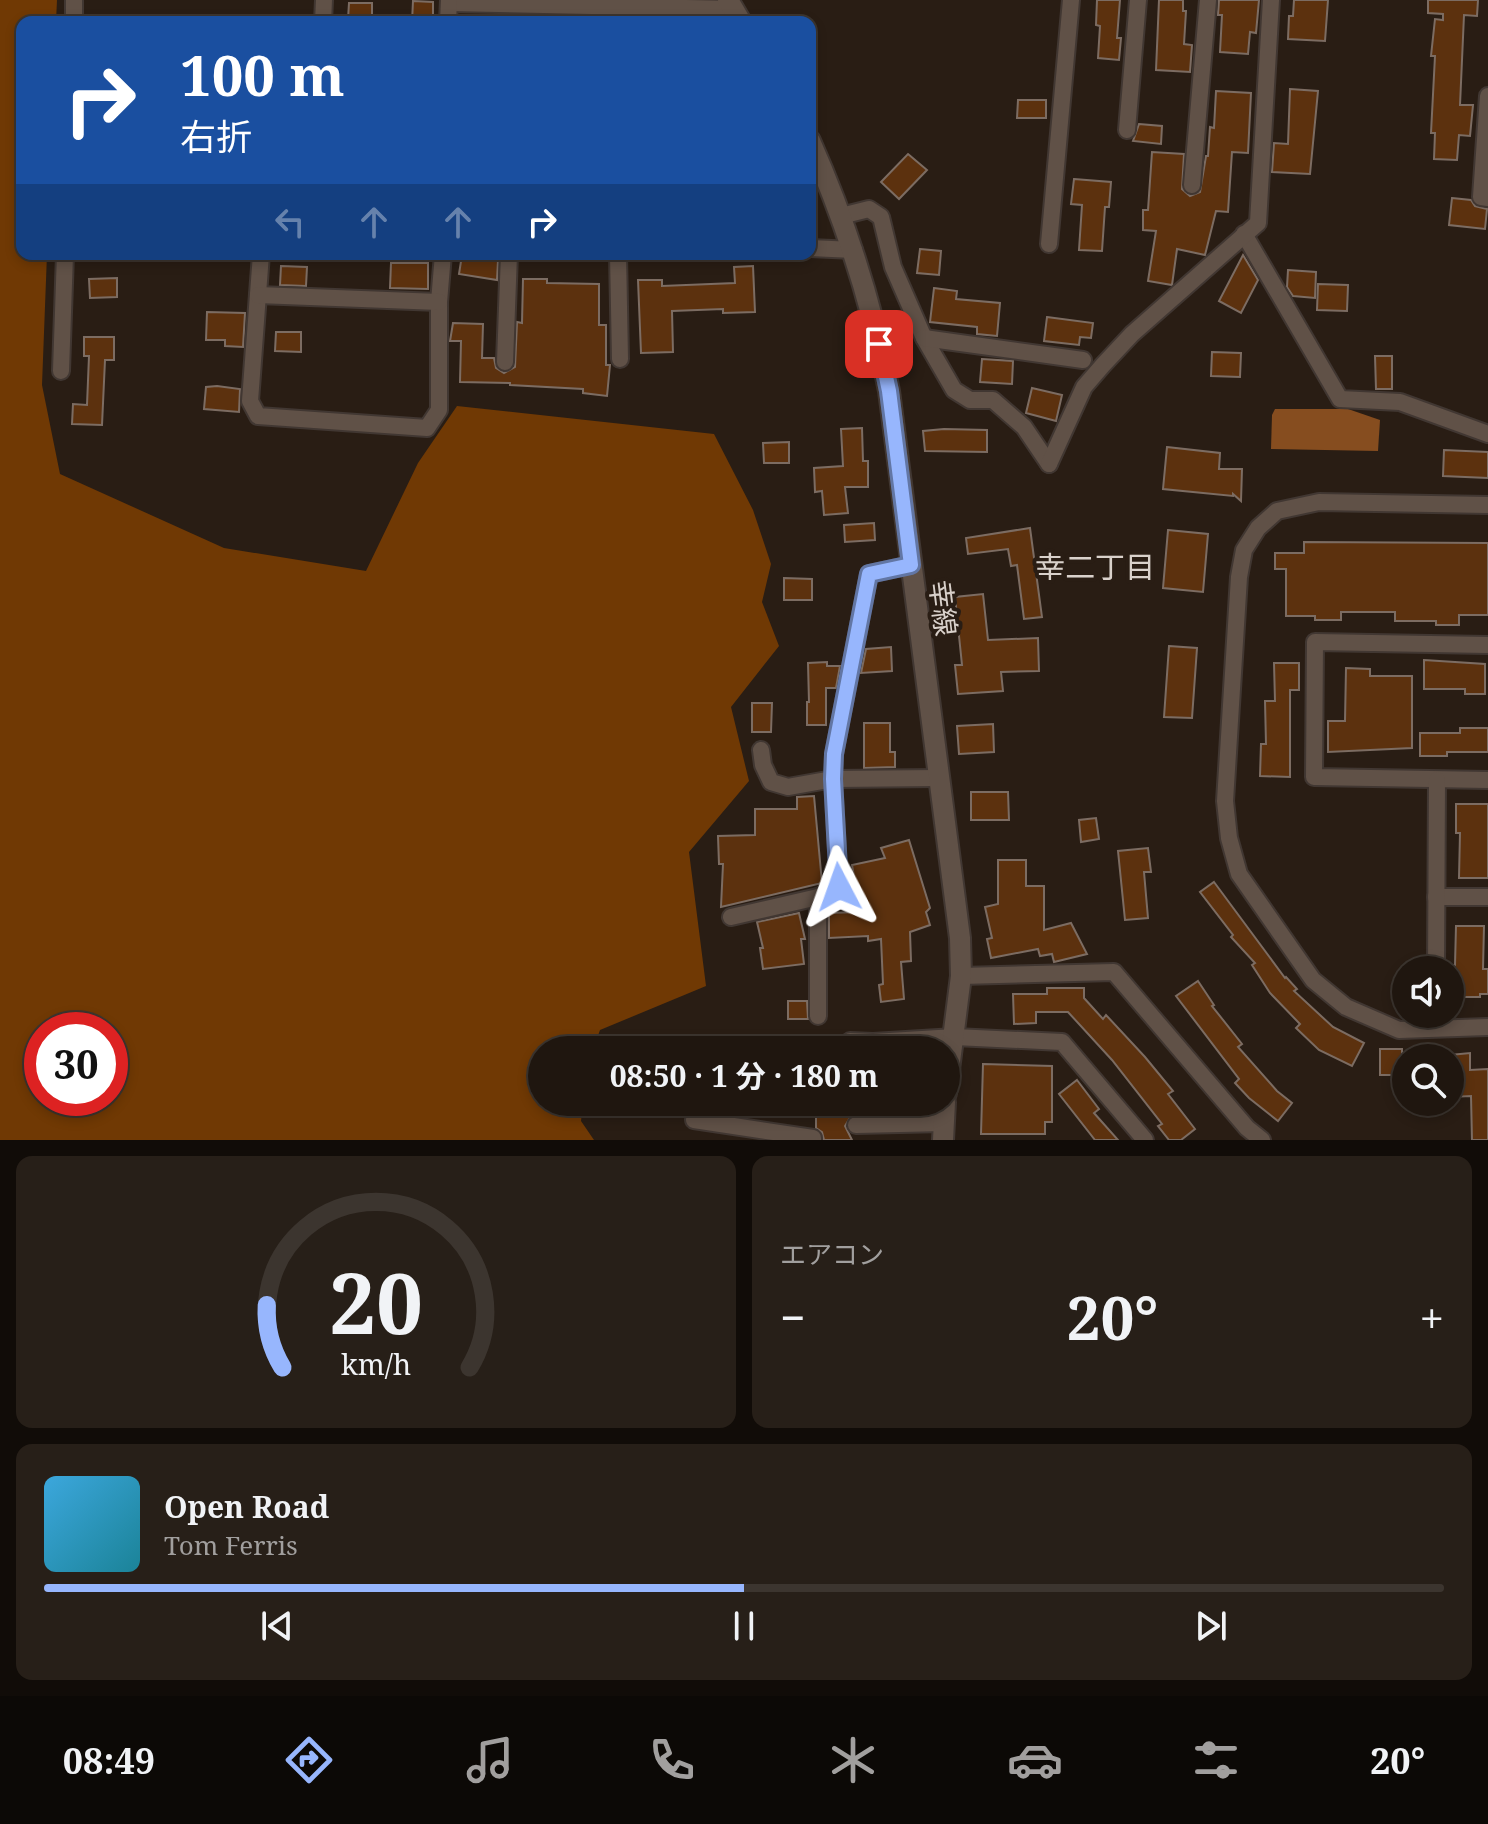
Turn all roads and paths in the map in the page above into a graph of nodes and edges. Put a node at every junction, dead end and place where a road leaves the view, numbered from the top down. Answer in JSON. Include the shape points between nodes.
{"nodes":[{"id":1,"x":1071,"y":0,"type":"edge"},
{"id":2,"x":1138,"y":0,"type":"edge"},
{"id":3,"x":1208,"y":0,"type":"edge"},
{"id":4,"x":1271,"y":0,"type":"edge"},
{"id":5,"x":449,"y":1,"type":"edge"},
{"id":6,"x":734,"y":10,"type":"edge"},
{"id":7,"x":1488,"y":96,"type":"edge"},
{"id":8,"x":1127,"y":130,"type":"dead end"},
{"id":9,"x":816,"y":156,"type":"edge"},
{"id":10,"x":1192,"y":185,"type":"dead end"},
{"id":11,"x":1488,"y":198,"type":"edge"},
{"id":12,"x":841,"y":216,"type":"junction"},
{"id":13,"x":1244,"y":234,"type":"junction"},
{"id":14,"x":1049,"y":244,"type":"dead end"},
{"id":15,"x":816,"y":248,"type":"edge"},
{"id":16,"x":854,"y":250,"type":"junction"},
{"id":17,"x":65,"y":260,"type":"edge"},
{"id":18,"x":261,"y":260,"type":"edge"},
{"id":19,"x":442,"y":260,"type":"edge"},
{"id":20,"x":509,"y":260,"type":"edge"},
{"id":21,"x":618,"y":260,"type":"edge"},
{"id":22,"x":258,"y":295,"type":"junction"},
{"id":23,"x":439,"y":302,"type":"junction"},
{"id":24,"x":924,"y":338,"type":"junction"},
{"id":25,"x":620,"y":359,"type":"dead end"},
{"id":26,"x":1083,"y":360,"type":"dead end"},
{"id":27,"x":505,"y":362,"type":"dead end"},
{"id":28,"x":61,"y":371,"type":"dead end"},
{"id":29,"x":1488,"y":434,"type":"edge"},
{"id":30,"x":1488,"y":505,"type":"edge"},
{"id":31,"x":911,"y":565,"type":"junction"},
{"id":32,"x":1488,"y":645,"type":"edge"},
{"id":33,"x":761,"y":750,"type":"dead end"},
{"id":34,"x":938,"y":778,"type":"junction"},
{"id":35,"x":833,"y":779,"type":"junction"},
{"id":36,"x":1437,"y":780,"type":"junction"},
{"id":37,"x":1488,"y":780,"type":"edge"},
{"id":38,"x":818,"y":897,"type":"junction"},
{"id":39,"x":1436,"y":897,"type":"junction"},
{"id":40,"x":1488,"y":897,"type":"edge"},
{"id":41,"x":731,"y":917,"type":"dead end"},
{"id":42,"x":1436,"y":956,"type":"edge"},
{"id":43,"x":961,"y":976,"type":"junction"},
{"id":44,"x":818,"y":1016,"type":"dead end"},
{"id":45,"x":1464,"y":1025,"type":"edge"},
{"id":46,"x":1392,"y":1027,"type":"edge"},
{"id":47,"x":1488,"y":1027,"type":"edge"},
{"id":48,"x":955,"y":1036,"type":"edge"},
{"id":49,"x":960,"y":1037,"type":"edge"},
{"id":50,"x":694,"y":1120,"type":"dead end"},
{"id":51,"x":856,"y":1125,"type":"dead end"},
{"id":52,"x":944,"y":1132,"type":"edge"},
{"id":53,"x":813,"y":1140,"type":"edge"},
{"id":54,"x":1145,"y":1140,"type":"edge"},
{"id":55,"x":1262,"y":1140,"type":"edge"}],
"edges":[{"from":1,"to":14,"type":"street"},
{"from":2,"to":8,"type":"street"},
{"from":3,"to":10,"type":"street"},
{"from":4,"to":13,"type":"street","via":[[1258,223]]},
{"from":5,"to":6,"type":"street"},
{"from":7,"to":11,"type":"street","via":[[1481,197]]},
{"from":9,"to":12,"type":"street","name":"幸線"},
{"from":12,"to":16,"type":"street","name":"幸線"},
{"from":12,"to":24,"type":"street","via":[[869,209],[881,217],[893,267]]},
{"from":13,"to":24,"type":"street","via":[[1132,334],[1084,387],[1049,464],[1024,427],[993,400],[970,400],[954,390]]},
{"from":13,"to":29,"type":"street","via":[[1340,399],[1400,402]]},
{"from":15,"to":16,"type":"street"},
{"from":16,"to":31,"type":"street","name":"幸線","via":[[889,391]]},
{"from":17,"to":28,"type":"street"},
{"from":18,"to":22,"type":"street"},
{"from":19,"to":23,"type":"street"},
{"from":20,"to":27,"type":"street"},
{"from":21,"to":25,"type":"street"},
{"from":22,"to":23,"type":"street"},
{"from":22,"to":23,"type":"street","via":[[250,401],[258,416],[427,428],[439,410]]},
{"from":24,"to":26,"type":"street"},
{"from":30,"to":46,"type":"street","via":[[1319,502],[1277,511],[1244,550],[1239,577],[1225,801],[1239,874],[1313,980],[1346,1007]]},
{"from":31,"to":34,"type":"street","name":"幸線"},
{"from":31,"to":35,"type":"street","via":[[869,574]]},
{"from":32,"to":36,"type":"street","via":[[1315,642],[1314,777]]},
{"from":33,"to":35,"type":"street","via":[[771,782],[788,787]]},
{"from":34,"to":35,"type":"street"},
{"from":34,"to":43,"type":"street","name":"幸線"},
{"from":35,"to":38,"type":"street","via":[[839,887]]},
{"from":36,"to":37,"type":"street"},
{"from":36,"to":39,"type":"street"},
{"from":38,"to":41,"type":"street"},
{"from":38,"to":44,"type":"street"},
{"from":39,"to":40,"type":"street"},
{"from":39,"to":42,"type":"street"},
{"from":43,"to":48,"type":"street","name":"幸線"},
{"from":43,"to":55,"type":"street","via":[[1114,972]]},
{"from":45,"to":47,"type":"street"},
{"from":49,"to":54,"type":"street","via":[[1062,1042]]},
{"from":50,"to":53,"type":"street"},
{"from":51,"to":52,"type":"street"}]}
